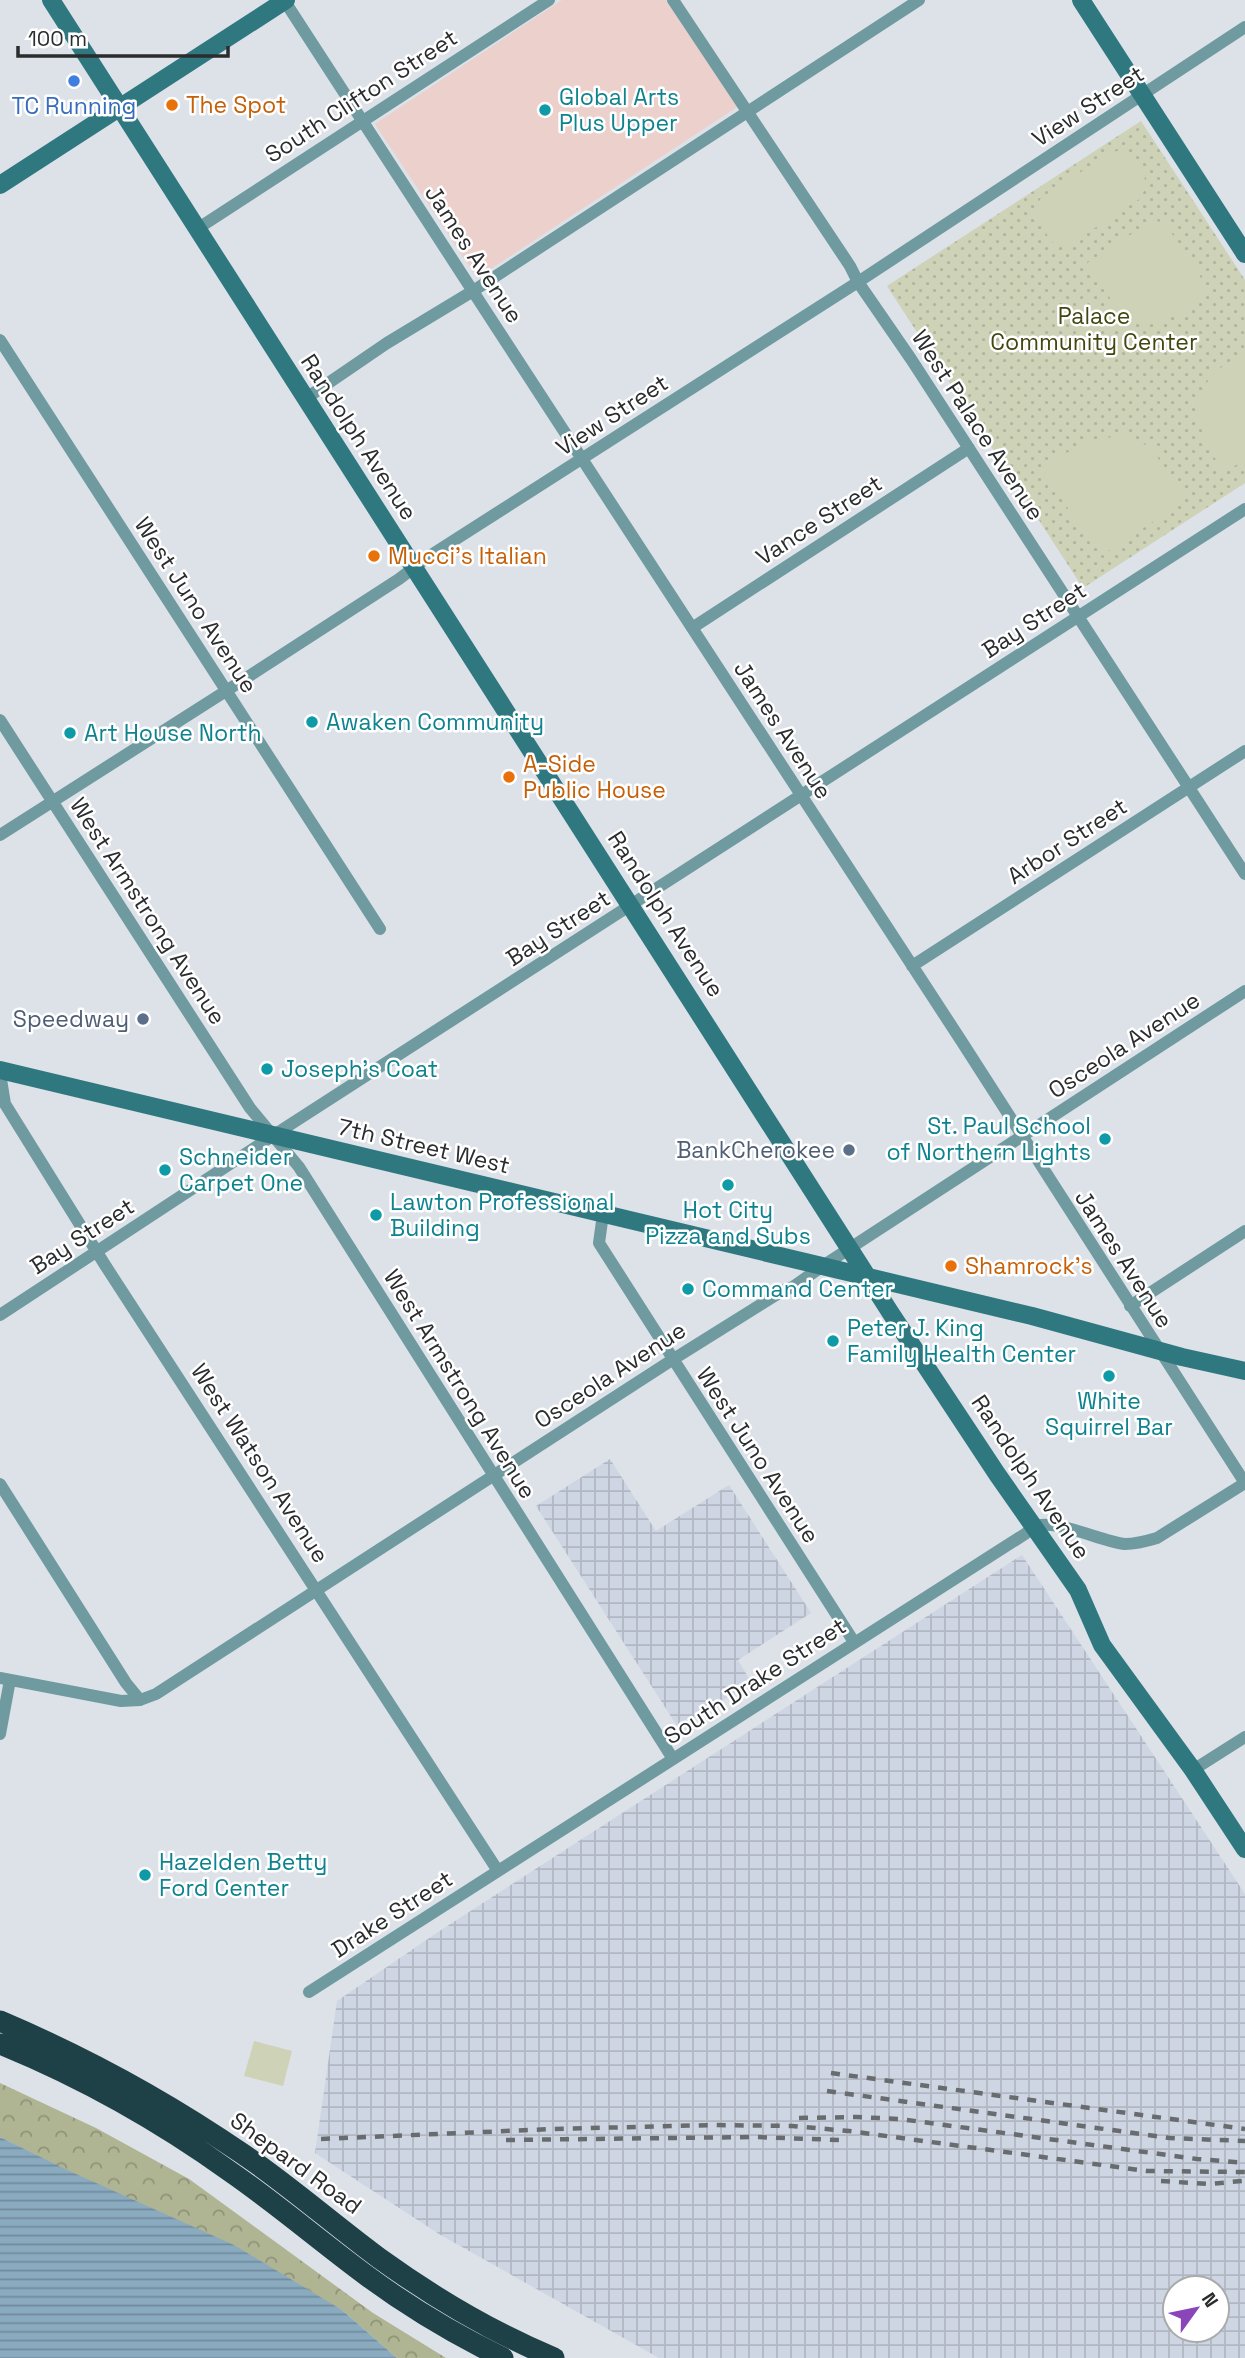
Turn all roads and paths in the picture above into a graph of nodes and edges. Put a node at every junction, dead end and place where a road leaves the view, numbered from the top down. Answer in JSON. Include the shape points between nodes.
{"nodes":[{"id":1,"x":51,"y":0,"type":"edge"},
{"id":2,"x":285,"y":0,"type":"edge"},
{"id":3,"x":549,"y":0,"type":"edge"},
{"id":4,"x":673,"y":0,"type":"edge"},
{"id":5,"x":919,"y":0,"type":"edge"},
{"id":6,"x":1081,"y":0,"type":"edge"},
{"id":7,"x":1245,"y":27,"type":"edge"},
{"id":8,"x":1143,"y":95,"type":"junction"},
{"id":9,"x":119,"y":108,"type":"junction"},
{"id":10,"x":747,"y":112,"type":"junction"},
{"id":11,"x":363,"y":120,"type":"junction"},
{"id":12,"x":0,"y":185,"type":"edge"},
{"id":13,"x":197,"y":229,"type":"junction"},
{"id":14,"x":1245,"y":254,"type":"edge"},
{"id":15,"x":858,"y":282,"type":"junction"},
{"id":16,"x":473,"y":291,"type":"junction"},
{"id":17,"x":0,"y":340,"type":"edge"},
{"id":18,"x":305,"y":399,"type":"junction"},
{"id":19,"x":969,"y":448,"type":"junction"},
{"id":20,"x":581,"y":459,"type":"junction"},
{"id":21,"x":1245,"y":509,"type":"edge"},
{"id":22,"x":414,"y":568,"type":"junction"},
{"id":23,"x":1077,"y":617,"type":"junction"},
{"id":24,"x":692,"y":628,"type":"junction"},
{"id":25,"x":226,"y":691,"type":"junction"},
{"id":26,"x":0,"y":720,"type":"edge"},
{"id":27,"x":1245,"y":751,"type":"edge"},
{"id":28,"x":1188,"y":788,"type":"junction"},
{"id":29,"x":802,"y":796,"type":"junction"},
{"id":30,"x":53,"y":802,"type":"junction"},
{"id":31,"x":0,"y":835,"type":"edge"},
{"id":32,"x":1245,"y":874,"type":"edge"},
{"id":33,"x":632,"y":906,"type":"junction"},
{"id":34,"x":380,"y":929,"type":"dead end"},
{"id":35,"x":912,"y":966,"type":"junction"},
{"id":36,"x":1245,"y":991,"type":"edge"},
{"id":37,"x":0,"y":1071,"type":"edge"},
{"id":38,"x":274,"y":1135,"type":"junction"},
{"id":39,"x":1021,"y":1137,"type":"junction"},
{"id":40,"x":603,"y":1214,"type":"junction"},
{"id":41,"x":1245,"y":1231,"type":"edge"},
{"id":42,"x":851,"y":1248,"type":"junction"},
{"id":43,"x":97,"y":1251,"type":"junction"},
{"id":44,"x":821,"y":1267,"type":"junction"},
{"id":45,"x":871,"y":1279,"type":"junction"},
{"id":46,"x":1130,"y":1307,"type":"junction"},
{"id":47,"x":0,"y":1315,"type":"edge"},
{"id":48,"x":1156,"y":1348,"type":"junction"},
{"id":49,"x":672,"y":1360,"type":"junction"},
{"id":50,"x":1245,"y":1371,"type":"edge"},
{"id":51,"x":493,"y":1475,"type":"junction"},
{"id":52,"x":0,"y":1483,"type":"edge"},
{"id":53,"x":1245,"y":1483,"type":"edge"},
{"id":54,"x":1034,"y":1526,"type":"junction"},
{"id":55,"x":317,"y":1590,"type":"junction"},
{"id":56,"x":854,"y":1642,"type":"junction"},
{"id":57,"x":5,"y":1679,"type":"edge"},
{"id":58,"x":141,"y":1700,"type":"junction"},
{"id":59,"x":0,"y":1734,"type":"edge"},
{"id":60,"x":1245,"y":1737,"type":"edge"},
{"id":61,"x":673,"y":1759,"type":"junction"},
{"id":62,"x":1193,"y":1770,"type":"junction"},
{"id":63,"x":1245,"y":1849,"type":"edge"},
{"id":64,"x":498,"y":1871,"type":"junction"},
{"id":65,"x":309,"y":1992,"type":"dead end"},
{"id":66,"x":0,"y":2021,"type":"edge"},
{"id":67,"x":0,"y":2044,"type":"edge"},
{"id":68,"x":503,"y":2358,"type":"edge"},
{"id":69,"x":554,"y":2358,"type":"edge"}],
"edges":[{"from":1,"to":9,"type":"street","name":"Randolph Avenue"},
{"from":2,"to":9,"type":"street"},
{"from":2,"to":11,"type":"street","name":"James Avenue"},
{"from":3,"to":11,"type":"street","name":"South Clifton Street"},
{"from":4,"to":10,"type":"street","name":"West Palace Avenue"},
{"from":5,"to":10,"type":"street"},
{"from":6,"to":8,"type":"street"},
{"from":7,"to":8,"type":"street","name":"View Street"},
{"from":8,"to":14,"type":"street"},
{"from":8,"to":15,"type":"street","name":"View Street"},
{"from":9,"to":12,"type":"street"},
{"from":9,"to":13,"type":"street","name":"Randolph Avenue"},
{"from":10,"to":15,"type":"street","name":"West Palace Avenue"},
{"from":10,"to":16,"type":"street"},
{"from":11,"to":13,"type":"street","name":"South Clifton Street"},
{"from":11,"to":16,"type":"street","name":"James Avenue"},
{"from":13,"to":18,"type":"street","name":"Randolph Avenue"},
{"from":15,"to":19,"type":"street","name":"West Palace Avenue"},
{"from":15,"to":20,"type":"street","name":"View Street"},
{"from":16,"to":18,"type":"street","via":[[387,342]]},
{"from":16,"to":20,"type":"street","name":"James Avenue"},
{"from":17,"to":25,"type":"street","name":"West Juno Avenue"},
{"from":18,"to":22,"type":"street","name":"Randolph Avenue"},
{"from":19,"to":23,"type":"street","name":"West Palace Avenue"},
{"from":19,"to":24,"type":"street","name":"Vance Street"},
{"from":20,"to":22,"type":"street","name":"View Street"},
{"from":20,"to":24,"type":"street","name":"James Avenue"},
{"from":21,"to":23,"type":"street","name":"Bay Street"},
{"from":22,"to":25,"type":"street","name":"View Street"},
{"from":22,"to":33,"type":"street","name":"Randolph Avenue"},
{"from":23,"to":28,"type":"street","name":"West Palace Avenue"},
{"from":23,"to":29,"type":"street","name":"Bay Street"},
{"from":24,"to":29,"type":"street","name":"James Avenue"},
{"from":25,"to":30,"type":"street","name":"View Street"},
{"from":25,"to":34,"type":"street","name":"West Juno Avenue"},
{"from":26,"to":30,"type":"street","name":"West Armstrong Avenue"},
{"from":27,"to":28,"type":"street","name":"Arbor Street"},
{"from":28,"to":32,"type":"street","name":"West Palace Avenue"},
{"from":28,"to":35,"type":"street","name":"Arbor Street"},
{"from":29,"to":33,"type":"street","name":"Bay Street"},
{"from":29,"to":35,"type":"street","name":"James Avenue"},
{"from":30,"to":31,"type":"street","name":"View Street"},
{"from":30,"to":38,"type":"street","name":"West Armstrong Avenue","via":[[250,1108]]},
{"from":33,"to":38,"type":"street","name":"Bay Street"},
{"from":33,"to":42,"type":"street","name":"Randolph Avenue"},
{"from":35,"to":39,"type":"street","name":"James Avenue"},
{"from":36,"to":39,"type":"street","name":"Osceola Avenue"},
{"from":37,"to":38,"type":"street","name":"7th Street West"},
{"from":37,"to":43,"type":"street","name":"West Watson Avenue","via":[[5,1104]]},
{"from":38,"to":40,"type":"street","name":"7th Street West"},
{"from":38,"to":43,"type":"street","name":"Bay Street"},
{"from":38,"to":51,"type":"street","name":"West Armstrong Avenue","via":[[299,1167]]},
{"from":39,"to":42,"type":"street","name":"Osceola Avenue"},
{"from":39,"to":46,"type":"street","name":"James Avenue"},
{"from":40,"to":44,"type":"street","name":"7th Street West"},
{"from":40,"to":49,"type":"street","name":"West Juno Avenue","via":[[599,1243]]},
{"from":41,"to":46,"type":"street"},
{"from":42,"to":44,"type":"street","name":"Osceola Avenue"},
{"from":42,"to":45,"type":"street","name":"Randolph Avenue"},
{"from":43,"to":47,"type":"street","name":"Bay Street"},
{"from":43,"to":55,"type":"street","name":"West Watson Avenue"},
{"from":44,"to":45,"type":"street","name":"7th Street West"},
{"from":44,"to":49,"type":"street","name":"Osceola Avenue"},
{"from":45,"to":48,"type":"street","name":"7th Street West"},
{"from":45,"to":54,"type":"street","name":"Randolph Avenue"},
{"from":46,"to":48,"type":"street","name":"James Avenue"},
{"from":48,"to":50,"type":"street","name":"7th Street West"},
{"from":48,"to":53,"type":"street","name":"James Avenue"},
{"from":49,"to":51,"type":"street","name":"Osceola Avenue"},
{"from":49,"to":56,"type":"street","name":"West Juno Avenue"},
{"from":51,"to":55,"type":"street","name":"Osceola Avenue"},
{"from":51,"to":61,"type":"street","name":"West Armstrong Avenue"},
{"from":52,"to":58,"type":"street","via":[[126,1684]]},
{"from":53,"to":54,"type":"street","via":[[1145,1542],[1123,1544],[1070,1529]]},
{"from":54,"to":56,"type":"street","name":"South Drake Street"},
{"from":54,"to":62,"type":"street","name":"Randolph Avenue","via":[[1078,1590],[1102,1645]]},
{"from":55,"to":58,"type":"street","name":"Osceola Avenue"},
{"from":55,"to":64,"type":"street","name":"West Watson Avenue"},
{"from":56,"to":61,"type":"street","name":"South Drake Street"},
{"from":57,"to":58,"type":"street","via":[[121,1701]]},
{"from":57,"to":59,"type":"street"},
{"from":60,"to":62,"type":"street"},
{"from":61,"to":64,"type":"street","name":"South Drake Street"},
{"from":62,"to":63,"type":"street","name":"Randolph Avenue"},
{"from":64,"to":65,"type":"street","name":"Drake Street"},
{"from":66,"to":69,"type":"highway","name":"Shepard Road","via":[[87,2061],[189,2119],[419,2285]]},
{"from":67,"to":68,"type":"highway","name":"Shepard Road","via":[[176,2136],[406,2303]]}]}
